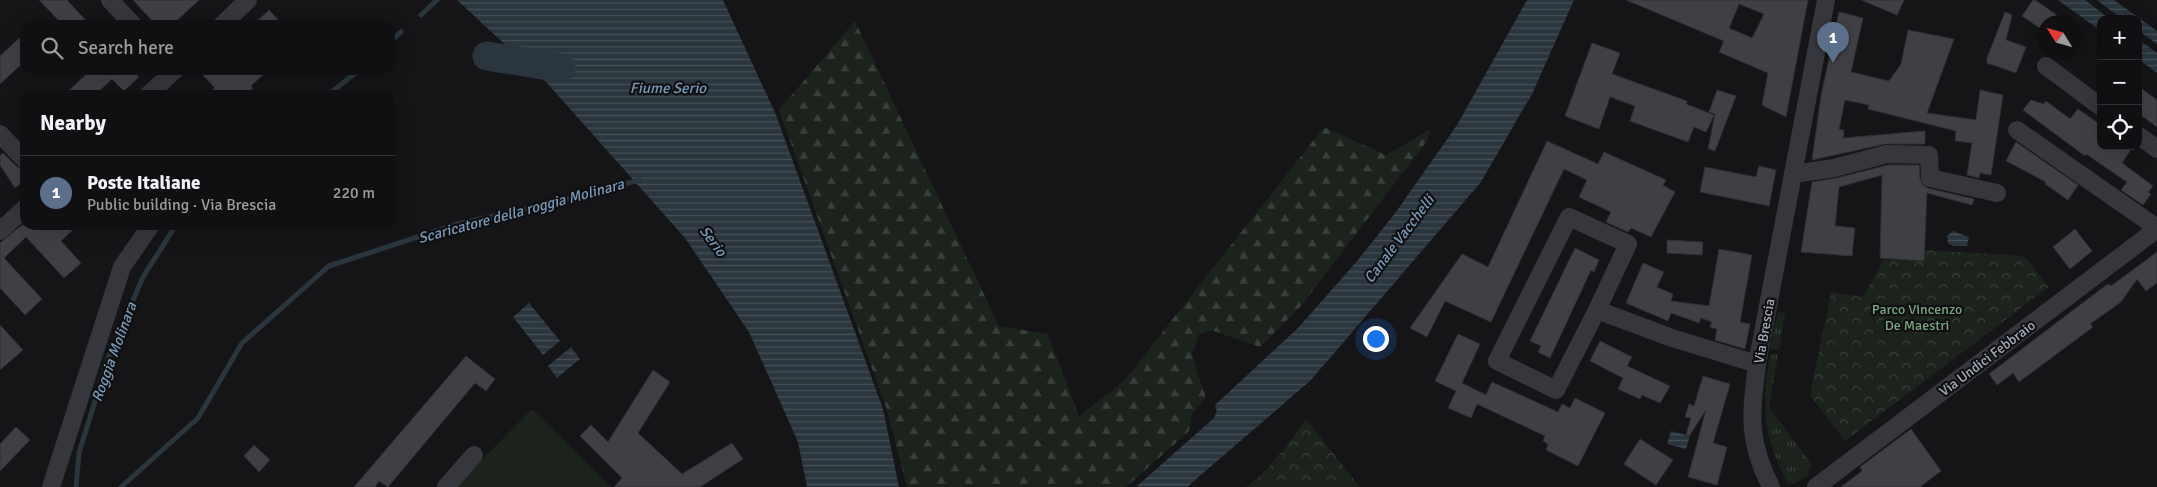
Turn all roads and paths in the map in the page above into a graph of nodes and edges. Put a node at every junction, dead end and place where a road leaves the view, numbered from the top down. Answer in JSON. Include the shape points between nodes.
{"nodes":[{"id":1,"x":110,"y":0,"type":"edge"},
{"id":2,"x":248,"y":0,"type":"edge"},
{"id":3,"x":1826,"y":0,"type":"edge"},
{"id":4,"x":128,"y":20,"type":"edge"},
{"id":5,"x":227,"y":20,"type":"edge"},
{"id":6,"x":2046,"y":66,"type":"dead end"},
{"id":7,"x":169,"y":75,"type":"edge"},
{"id":8,"x":153,"y":90,"type":"edge"},
{"id":9,"x":2098,"y":105,"type":"edge"},
{"id":10,"x":2017,"y":130,"type":"dead end"},
{"id":11,"x":0,"y":134,"type":"edge"},
{"id":12,"x":2142,"y":138,"type":"edge"},
{"id":13,"x":2157,"y":149,"type":"edge"},
{"id":14,"x":20,"y":155,"type":"edge"},
{"id":15,"x":1793,"y":174,"type":"junction"},
{"id":16,"x":1997,"y":194,"type":"dead end"},
{"id":17,"x":20,"y":213,"type":"edge"},
{"id":18,"x":2157,"y":229,"type":"edge"},
{"id":19,"x":148,"y":230,"type":"edge"},
{"id":20,"x":0,"y":231,"type":"edge"},
{"id":21,"x":1597,"y":310,"type":"junction"},
{"id":22,"x":1757,"y":364,"type":"junction"},
{"id":23,"x":474,"y":455,"type":"dead end"},
{"id":24,"x":51,"y":487,"type":"edge"},
{"id":25,"x":446,"y":487,"type":"edge"},
{"id":26,"x":1771,"y":487,"type":"edge"},
{"id":27,"x":1816,"y":487,"type":"edge"}],
"edges":[{"from":1,"to":4,"type":"street"},
{"from":2,"to":5,"type":"street"},
{"from":3,"to":15,"type":"street","name":"Via Brescia"},
{"from":6,"to":9,"type":"street"},
{"from":7,"to":8,"type":"street"},
{"from":10,"to":18,"type":"street"},
{"from":11,"to":14,"type":"street"},
{"from":12,"to":13,"type":"street"},
{"from":15,"to":16,"type":"street","via":[[1834,168],[1887,154],[1929,155],[1930,178]]},
{"from":15,"to":22,"type":"street","name":"Via Brescia"},
{"from":17,"to":20,"type":"street"},
{"from":18,"to":27,"type":"street","name":"Via Undici Febbraio"},
{"from":19,"to":24,"type":"street","via":[[122,267]]},
{"from":21,"to":21,"type":"street","via":[[1628,244],[1569,217],[1497,361],[1556,390]]},
{"from":21,"to":22,"type":"street","via":[[1672,338]]},
{"from":22,"to":26,"type":"street","name":"Via Brescia","via":[[1752,434]]},
{"from":23,"to":25,"type":"street"}]}
